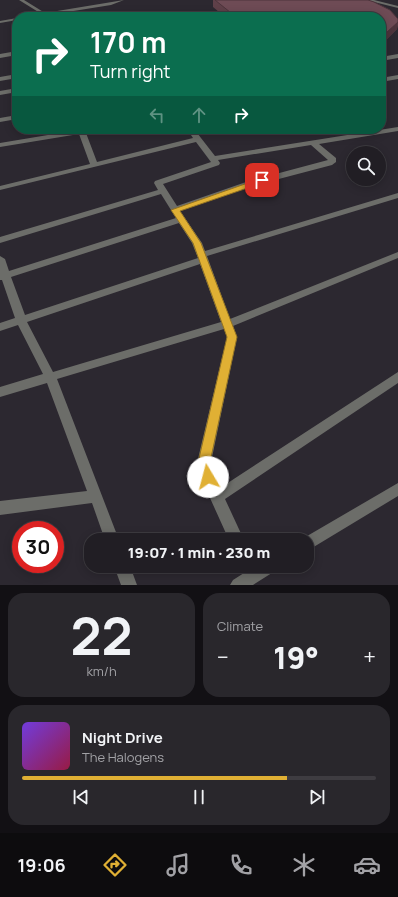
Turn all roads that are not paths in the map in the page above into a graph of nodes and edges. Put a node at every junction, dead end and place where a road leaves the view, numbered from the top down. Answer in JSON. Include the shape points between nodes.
{"nodes":[{"id":1,"x":21,"y":0,"type":"edge"},
{"id":2,"x":122,"y":0,"type":"edge"},
{"id":3,"x":368,"y":0,"type":"edge"},
{"id":4,"x":80,"y":4,"type":"dead end"},
{"id":5,"x":85,"y":7,"type":"junction"},
{"id":6,"x":398,"y":7,"type":"edge"},
{"id":7,"x":62,"y":11,"type":"joint"},
{"id":8,"x":41,"y":12,"type":"edge"},
{"id":9,"x":56,"y":12,"type":"edge"},
{"id":10,"x":12,"y":20,"type":"edge"},
{"id":11,"x":0,"y":22,"type":"edge"},
{"id":12,"x":12,"y":54,"type":"edge"},
{"id":13,"x":0,"y":56,"type":"edge"},
{"id":14,"x":398,"y":56,"type":"edge"},
{"id":15,"x":386,"y":58,"type":"edge"},
{"id":16,"x":12,"y":77,"type":"edge"},
{"id":17,"x":398,"y":77,"type":"edge"},
{"id":18,"x":0,"y":79,"type":"edge"},
{"id":19,"x":386,"y":79,"type":"edge"},
{"id":20,"x":12,"y":91,"type":"edge"},
{"id":21,"x":0,"y":93,"type":"edge"},
{"id":22,"x":12,"y":118,"type":"edge"},
{"id":23,"x":0,"y":120,"type":"edge"},
{"id":24,"x":398,"y":129,"type":"edge"},
{"id":25,"x":386,"y":131,"type":"edge"},
{"id":26,"x":60,"y":134,"type":"edge"},
{"id":27,"x":83,"y":134,"type":"edge"},
{"id":28,"x":194,"y":134,"type":"edge"},
{"id":29,"x":368,"y":134,"type":"edge"},
{"id":30,"x":198,"y":139,"type":"junction"},
{"id":31,"x":313,"y":143,"type":"junction"},
{"id":32,"x":0,"y":145,"type":"edge"},
{"id":33,"x":212,"y":159,"type":"junction"},
{"id":34,"x":94,"y":165,"type":"junction"},
{"id":35,"x":0,"y":188,"type":"edge"},
{"id":36,"x":163,"y":191,"type":"junction"},
{"id":37,"x":398,"y":195,"type":"edge"},
{"id":38,"x":175,"y":210,"type":"junction"},
{"id":39,"x":182,"y":219,"type":"junction"},
{"id":40,"x":0,"y":240,"type":"edge"},
{"id":41,"x":398,"y":255,"type":"edge"},
{"id":42,"x":202,"y":257,"type":"junction"},
{"id":43,"x":0,"y":259,"type":"edge"},
{"id":44,"x":3,"y":276,"type":"edge"},
{"id":45,"x":21,"y":320,"type":"junction"},
{"id":46,"x":228,"y":324,"type":"junction"},
{"id":47,"x":0,"y":327,"type":"edge"},
{"id":48,"x":50,"y":377,"type":"junction"},
{"id":49,"x":398,"y":377,"type":"edge"},
{"id":50,"x":0,"y":392,"type":"edge"},
{"id":51,"x":398,"y":489,"type":"edge"},
{"id":52,"x":96,"y":496,"type":"junction"},
{"id":53,"x":217,"y":497,"type":"junction"},
{"id":54,"x":0,"y":508,"type":"edge"},
{"id":55,"x":109,"y":533,"type":"edge"},
{"id":56,"x":234,"y":533,"type":"edge"},
{"id":57,"x":314,"y":540,"type":"edge"},
{"id":58,"x":125,"y":573,"type":"edge"},
{"id":59,"x":250,"y":573,"type":"edge"},
{"id":60,"x":129,"y":585,"type":"edge"},
{"id":61,"x":238,"y":585,"type":"edge"}],
"edges":[{"from":1,"to":8,"type":"street"},
{"from":2,"to":5,"type":"street"},
{"from":3,"to":6,"type":"street"},
{"from":4,"to":5,"type":"street"},
{"from":5,"to":7,"type":"street"},
{"from":7,"to":9,"type":"street"},
{"from":10,"to":11,"type":"street"},
{"from":12,"to":13,"type":"street"},
{"from":14,"to":15,"type":"street"},
{"from":16,"to":18,"type":"street"},
{"from":17,"to":19,"type":"street"},
{"from":20,"to":21,"type":"street"},
{"from":22,"to":23,"type":"street"},
{"from":24,"to":25,"type":"street"},
{"from":26,"to":32,"type":"street"},
{"from":27,"to":34,"type":"street"},
{"from":28,"to":30,"type":"street"},
{"from":29,"to":31,"type":"street"},
{"from":30,"to":33,"type":"street"},
{"from":30,"to":34,"type":"street"},
{"from":31,"to":33,"type":"street"},
{"from":31,"to":38,"type":"street","via":[[333,160],[249,184]]},
{"from":33,"to":36,"type":"street","via":[[216,163],[158,183]]},
{"from":34,"to":35,"type":"street"},
{"from":36,"to":38,"type":"street"},
{"from":36,"to":40,"type":"street"},
{"from":37,"to":42,"type":"street"},
{"from":38,"to":39,"type":"street"},
{"from":39,"to":42,"type":"street","via":[[197,243]]},
{"from":39,"to":44,"type":"street"},
{"from":41,"to":46,"type":"street"},
{"from":42,"to":45,"type":"street"},
{"from":42,"to":46,"type":"street"},
{"from":43,"to":44,"type":"street"},
{"from":44,"to":45,"type":"street"},
{"from":45,"to":47,"type":"street"},
{"from":45,"to":48,"type":"street"},
{"from":46,"to":48,"type":"street"},
{"from":46,"to":53,"type":"street","via":[[232,337],[203,467]]},
{"from":48,"to":50,"type":"street"},
{"from":48,"to":52,"type":"street"},
{"from":49,"to":53,"type":"street"},
{"from":51,"to":57,"type":"street"},
{"from":52,"to":54,"type":"street"},
{"from":52,"to":55,"type":"street"},
{"from":53,"to":56,"type":"street"},
{"from":58,"to":60,"type":"street"},
{"from":59,"to":61,"type":"street"}]}
